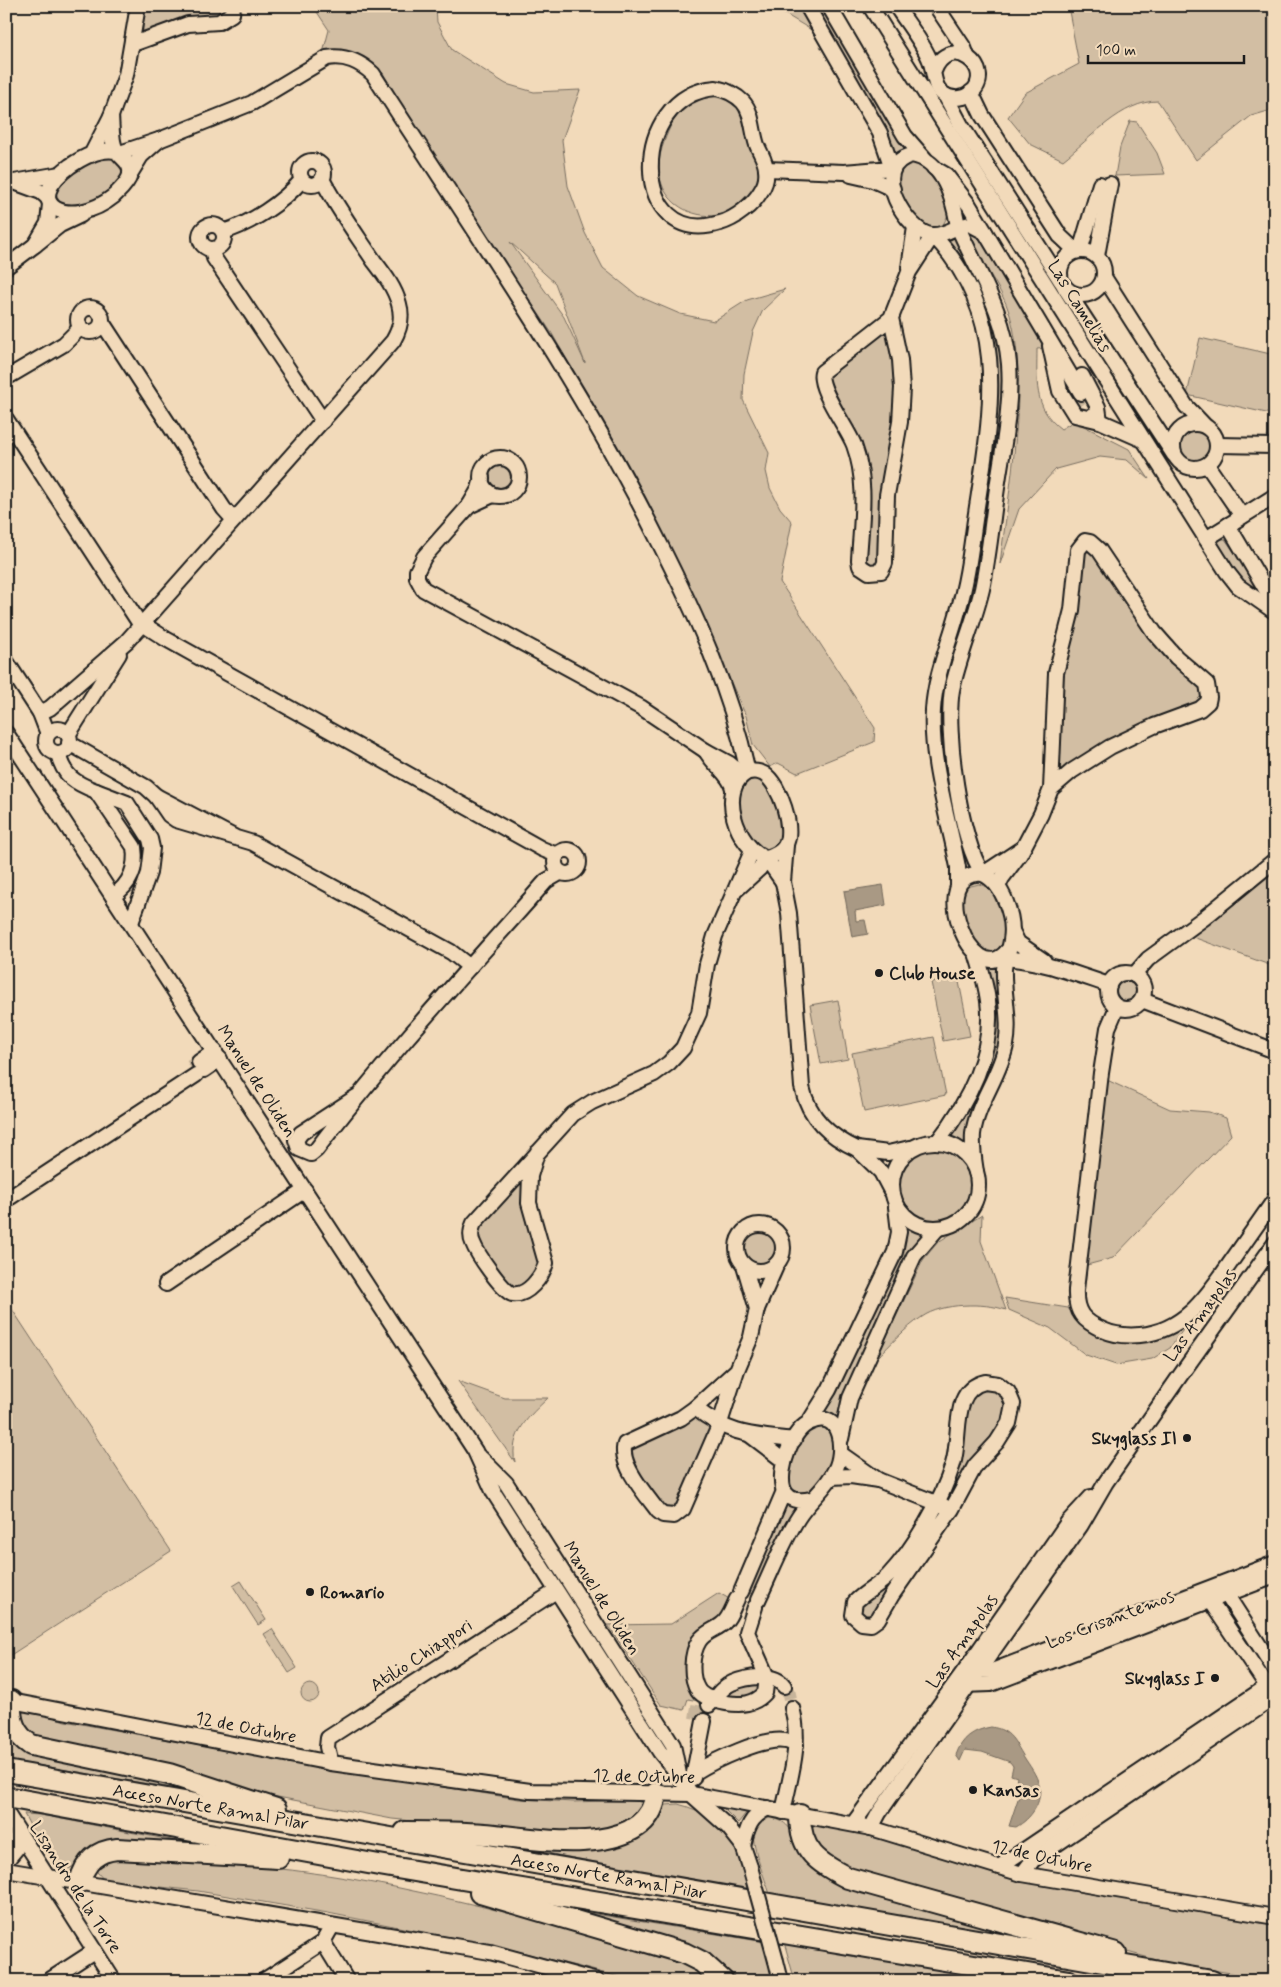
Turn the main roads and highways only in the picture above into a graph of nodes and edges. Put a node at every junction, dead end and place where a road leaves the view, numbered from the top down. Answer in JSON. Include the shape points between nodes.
{"nodes":[{"id":1,"x":8,"y":1701,"type":"edge"},
{"id":2,"x":10,"y":1772,"type":"edge"},
{"id":3,"x":656,"y":1793,"type":"road end"},
{"id":4,"x":6,"y":1797,"type":"edge"},
{"id":5,"x":791,"y":1814,"type":"road end"},
{"id":6,"x":338,"y":1830,"type":"junction"},
{"id":7,"x":379,"y":1865,"type":"junction"},
{"id":8,"x":80,"y":1882,"type":"road end"},
{"id":9,"x":722,"y":1981,"type":"edge"},
{"id":10,"x":1069,"y":1981,"type":"edge"},
{"id":11,"x":1212,"y":1981,"type":"edge"},
{"id":12,"x":1219,"y":1981,"type":"edge"}],
"edges":[{"from":1,"to":6,"type":"highway","via":[[13,1726],[31,1744],[169,1774]]},
{"from":2,"to":6,"type":"highway","name":"Acceso Norte Ramal Pilar"},
{"from":3,"to":6,"type":"highway","via":[[649,1815],[641,1824],[624,1834],[598,1839],[568,1841],[465,1833]]},
{"from":4,"to":7,"type":"highway","name":"Acceso Norte Ramal Pilar"},
{"from":5,"to":12,"type":"highway","via":[[807,1848],[826,1866],[848,1878]]},
{"from":6,"to":11,"type":"highway","name":"Acceso Norte Ramal Pilar"},
{"from":7,"to":8,"type":"highway","via":[[117,1849],[92,1858],[85,1866]]},
{"from":7,"to":9,"type":"highway","via":[[684,1954],[702,1962]]},
{"from":7,"to":10,"type":"highway","name":"Acceso Norte Ramal Pilar"}]}
